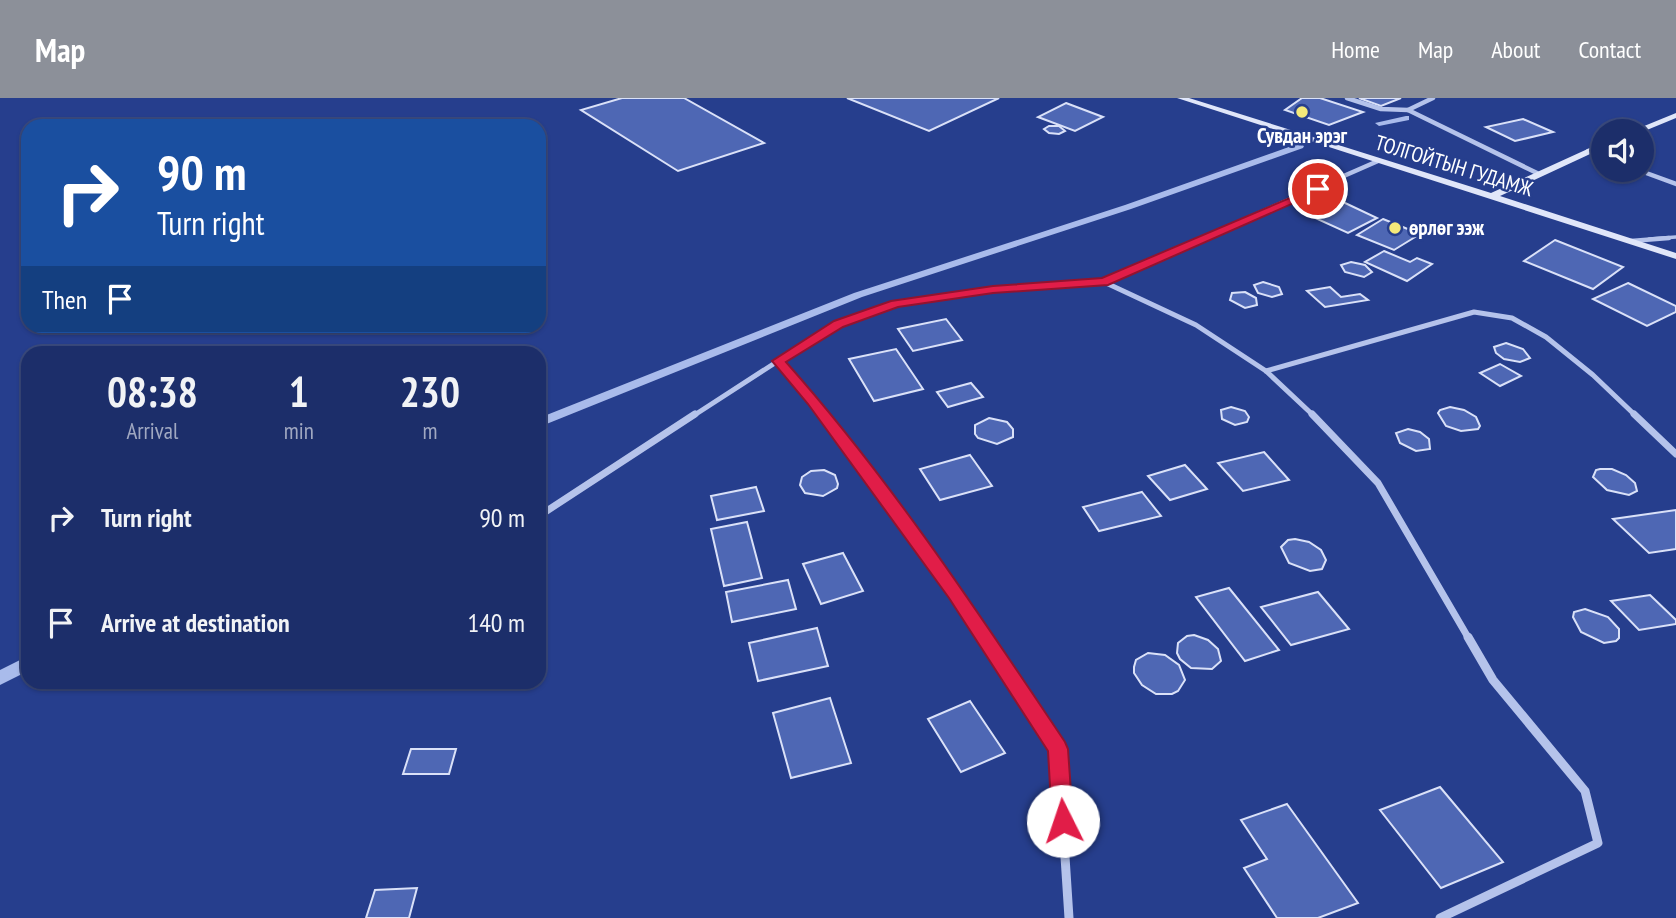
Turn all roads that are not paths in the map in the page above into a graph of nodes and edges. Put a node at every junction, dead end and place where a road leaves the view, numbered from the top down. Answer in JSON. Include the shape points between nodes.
{"nodes":[{"id":1,"x":1181,"y":98,"type":"edge"},
{"id":2,"x":1347,"y":98,"type":"edge"},
{"id":3,"x":1433,"y":98,"type":"edge"},
{"id":4,"x":1408,"y":110,"type":"junction"},
{"id":5,"x":1676,"y":115,"type":"edge"},
{"id":6,"x":1654,"y":124,"type":"edge"},
{"id":7,"x":1591,"y":150,"type":"edge"},
{"id":8,"x":1588,"y":151,"type":"junction"},
{"id":9,"x":1591,"y":152,"type":"edge"},
{"id":10,"x":1378,"y":161,"type":"junction"},
{"id":11,"x":1537,"y":173,"type":"junction"},
{"id":12,"x":1654,"y":176,"type":"edge"},
{"id":13,"x":1676,"y":184,"type":"edge"},
{"id":14,"x":1494,"y":195,"type":"junction"},
{"id":15,"x":1676,"y":237,"type":"edge"},
{"id":16,"x":1631,"y":241,"type":"junction"},
{"id":17,"x":1676,"y":256,"type":"edge"},
{"id":18,"x":1104,"y":282,"type":"junction"},
{"id":19,"x":778,"y":361,"type":"junction"},
{"id":20,"x":1266,"y":371,"type":"junction"},
{"id":21,"x":1676,"y":454,"type":"edge"},
{"id":22,"x":546,"y":512,"type":"edge"},
{"id":23,"x":1069,"y":918,"type":"edge"},
{"id":24,"x":1440,"y":918,"type":"edge"}],
"edges":[{"from":1,"to":10,"type":"main road","name":"ТОЛГОЙТЫН ГУДАМЖ"},
{"from":2,"to":4,"type":"street","via":[[1381,109]]},
{"from":3,"to":4,"type":"street"},
{"from":4,"to":11,"type":"street"},
{"from":5,"to":6,"type":"main road"},
{"from":7,"to":8,"type":"main road"},
{"from":8,"to":9,"type":"street"},
{"from":8,"to":11,"type":"main road"},
{"from":10,"to":14,"type":"main road","name":"ТОЛГОЙТЫН ГУДАМЖ"},
{"from":10,"to":18,"type":"street"},
{"from":11,"to":14,"type":"main road"},
{"from":12,"to":13,"type":"street"},
{"from":14,"to":16,"type":"main road","name":"ТОЛГОЙТЫН ГУДАМЖ"},
{"from":15,"to":16,"type":"lane"},
{"from":16,"to":17,"type":"main road","name":"ТОЛГОЙТЫН ГУДАМЖ"},
{"from":18,"to":19,"type":"street","via":[[896,303],[839,324]]},
{"from":18,"to":20,"type":"street","via":[[1196,325]]},
{"from":19,"to":22,"type":"street"},
{"from":19,"to":23,"type":"street","via":[[813,401],[955,593],[1058,749]]},
{"from":20,"to":21,"type":"street","via":[[1474,312],[1512,318],[1546,337],[1593,375]]},
{"from":20,"to":24,"type":"street","via":[[1378,483],[1493,680],[1585,791],[1598,843]]}]}
